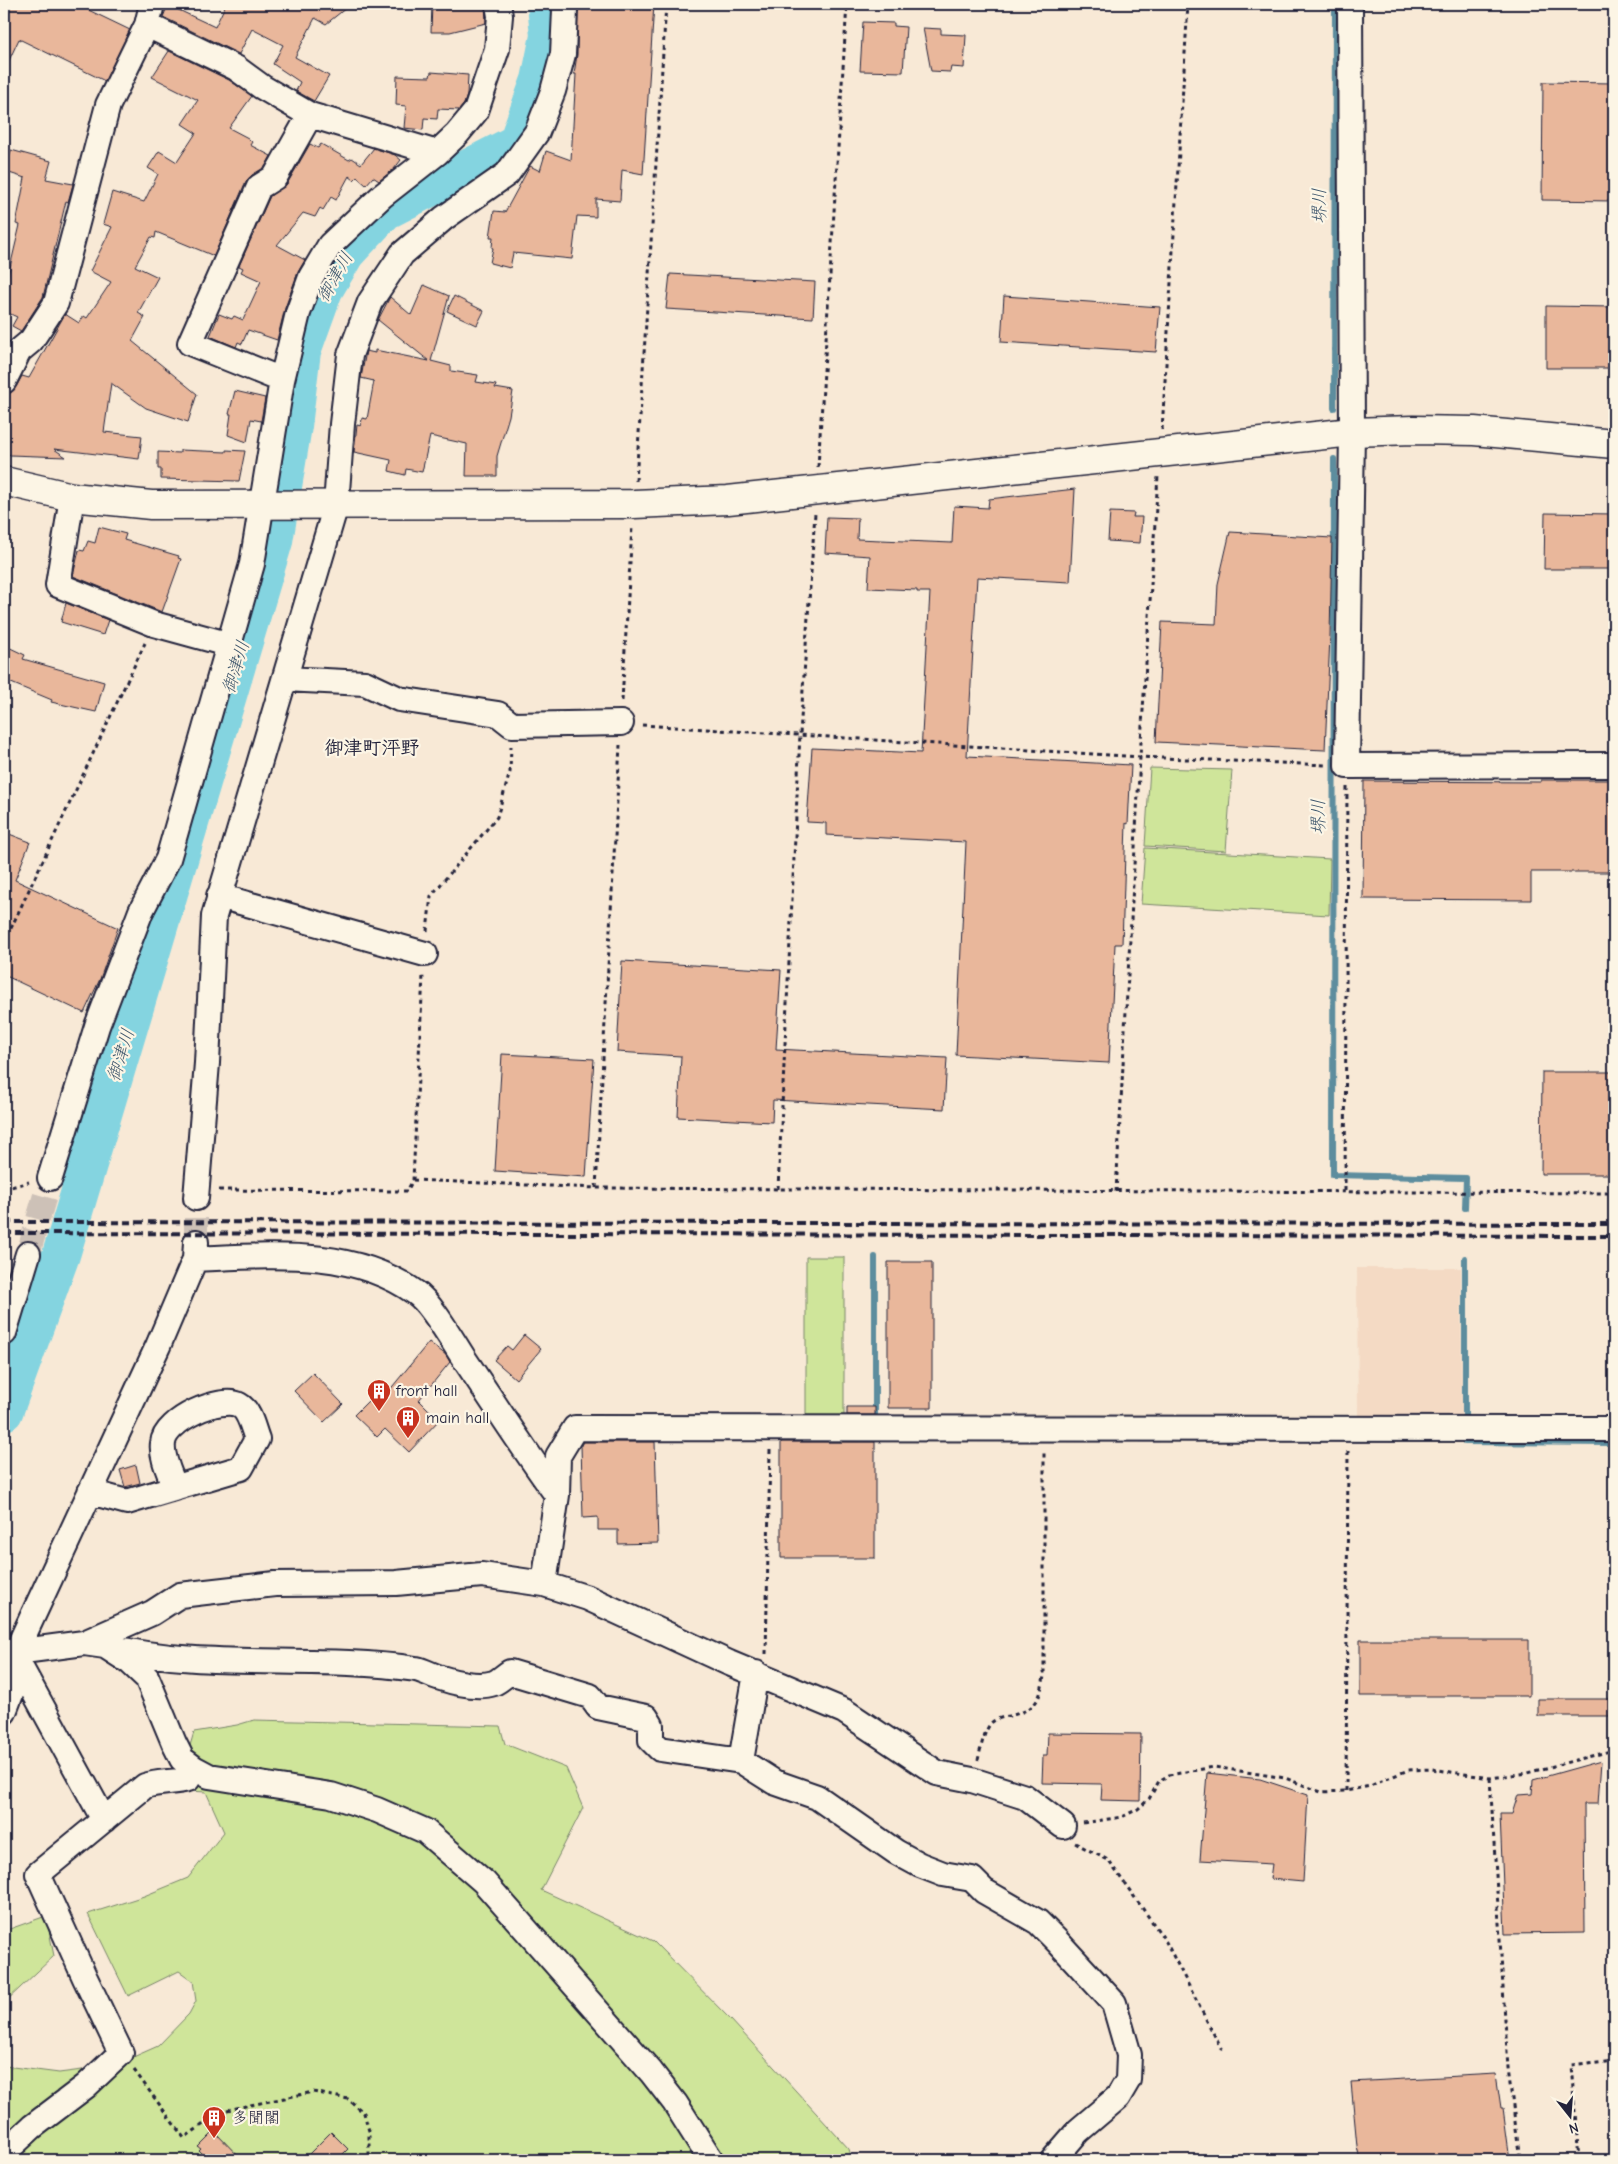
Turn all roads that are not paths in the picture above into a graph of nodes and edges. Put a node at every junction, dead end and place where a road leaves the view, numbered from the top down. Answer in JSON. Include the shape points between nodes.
{"nodes":[{"id":1,"x":498,"y":4,"type":"edge"},
{"id":2,"x":564,"y":4,"type":"edge"},
{"id":3,"x":1350,"y":4,"type":"edge"},
{"id":4,"x":149,"y":14,"type":"edge"},
{"id":5,"x":310,"y":115,"type":"junction"},
{"id":6,"x":437,"y":153,"type":"junction"},
{"id":7,"x":282,"y":380,"type":"junction"},
{"id":8,"x":4,"y":381,"type":"edge"},
{"id":9,"x":1352,"y":432,"type":"junction"},
{"id":10,"x":1614,"y":444,"type":"edge"},
{"id":11,"x":4,"y":481,"type":"edge"},
{"id":12,"x":72,"y":497,"type":"junction"},
{"id":13,"x":333,"y":505,"type":"junction"},
{"id":14,"x":265,"y":506,"type":"junction"},
{"id":15,"x":227,"y":644,"type":"junction"},
{"id":16,"x":285,"y":679,"type":"junction"},
{"id":17,"x":621,"y":723,"type":"road end"},
{"id":18,"x":1614,"y":765,"type":"edge"},
{"id":19,"x":219,"y":896,"type":"junction"},
{"id":20,"x":424,"y":954,"type":"dead end"},
{"id":21,"x":50,"y":1178,"type":"tunnel mouth"},
{"id":22,"x":197,"y":1194,"type":"tunnel mouth"},
{"id":23,"x":28,"y":1254,"type":"tunnel mouth"},
{"id":24,"x":4,"y":1333,"type":"edge"},
{"id":25,"x":1614,"y":1429,"type":"edge"},
{"id":26,"x":174,"y":1488,"type":"dead end"},
{"id":27,"x":90,"y":1492,"type":"junction"},
{"id":28,"x":557,"y":1495,"type":"junction"},
{"id":29,"x":544,"y":1584,"type":"junction"},
{"id":30,"x":94,"y":1644,"type":"junction"},
{"id":31,"x":14,"y":1656,"type":"edge"},
{"id":32,"x":761,"y":1675,"type":"junction"},
{"id":33,"x":4,"y":1712,"type":"edge"},
{"id":34,"x":741,"y":1761,"type":"junction"},
{"id":35,"x":194,"y":1768,"type":"junction"},
{"id":36,"x":104,"y":1820,"type":"junction"},
{"id":37,"x":1063,"y":1826,"type":"road end"},
{"id":38,"x":4,"y":2153,"type":"edge"},
{"id":39,"x":712,"y":2160,"type":"edge"},
{"id":40,"x":1053,"y":2160,"type":"edge"}],
"edges":[{"from":1,"to":6,"type":"street","via":[[497,49],[476,111]]},
{"from":2,"to":13,"type":"street","via":[[563,54],[553,91],[536,132],[507,174],[444,218],[402,254],[370,302],[350,355]]},
{"from":3,"to":9,"type":"street"},
{"from":4,"to":5,"type":"street"},
{"from":4,"to":8,"type":"street","via":[[108,105],[56,303],[31,341],[19,351]]},
{"from":5,"to":6,"type":"street"},
{"from":5,"to":7,"type":"street","via":[[275,177],[259,187],[190,343]]},
{"from":6,"to":7,"type":"street","via":[[382,196],[330,245],[311,277],[301,304]]},
{"from":7,"to":14,"type":"street"},
{"from":9,"to":10,"type":"street","via":[[1474,431]]},
{"from":9,"to":13,"type":"street","via":[[728,500],[634,504]]},
{"from":9,"to":18,"type":"street","via":[[1338,766]]},
{"from":11,"to":12,"type":"street"},
{"from":12,"to":14,"type":"street","via":[[151,505]]},
{"from":12,"to":15,"type":"street","via":[[58,585],[154,624]]},
{"from":13,"to":14,"type":"street"},
{"from":13,"to":16,"type":"street"},
{"from":14,"to":15,"type":"street","via":[[252,564]]},
{"from":15,"to":21,"type":"street","via":[[168,859],[140,911],[100,1017]]},
{"from":16,"to":17,"type":"street","via":[[365,683],[399,699],[498,714],[512,725]]},
{"from":16,"to":19,"type":"street"},
{"from":19,"to":20,"type":"street"},
{"from":19,"to":22,"type":"street","via":[[214,916]]},
{"from":23,"to":24,"type":"street"},
{"from":25,"to":28,"type":"street","via":[[575,1428],[558,1456]]},
{"from":26,"to":27,"type":"street","via":[[127,1502]]},
{"from":27,"to":28,"type":"street","via":[[158,1346],[195,1250],[340,1260],[383,1274],[417,1294],[440,1322]]},
{"from":27,"to":31,"type":"street"},
{"from":28,"to":29,"type":"street"},
{"from":29,"to":30,"type":"street","via":[[482,1575],[396,1583],[275,1584],[180,1595]]},
{"from":29,"to":32,"type":"street","via":[[588,1598],[712,1656]]},
{"from":30,"to":31,"type":"street"},
{"from":30,"to":34,"type":"street","via":[[199,1659],[367,1664],[419,1670],[441,1678],[477,1684],[494,1683],[510,1672],[590,1696],[598,1707],[646,1717],[651,1725],[651,1740],[660,1749]]},
{"from":30,"to":35,"type":"street","via":[[130,1662],[148,1678],[182,1759]]},
{"from":31,"to":33,"type":"street"},
{"from":31,"to":36,"type":"street"},
{"from":32,"to":34,"type":"street"},
{"from":32,"to":37,"type":"street","via":[[844,1711],[937,1773],[1025,1797]]},
{"from":34,"to":40,"type":"street","via":[[774,1782],[817,1797],[920,1865],[943,1874],[972,1879],[984,1892],[1038,1922],[1114,2003],[1129,2055],[1128,2080],[1118,2097],[1078,2131]]},
{"from":35,"to":36,"type":"street","via":[[188,1779],[145,1786]]},
{"from":35,"to":39,"type":"street","via":[[209,1776],[330,1795],[377,1810],[425,1831],[484,1882],[651,2072]]},
{"from":36,"to":38,"type":"street","via":[[38,1874],[121,2053]]}]}
